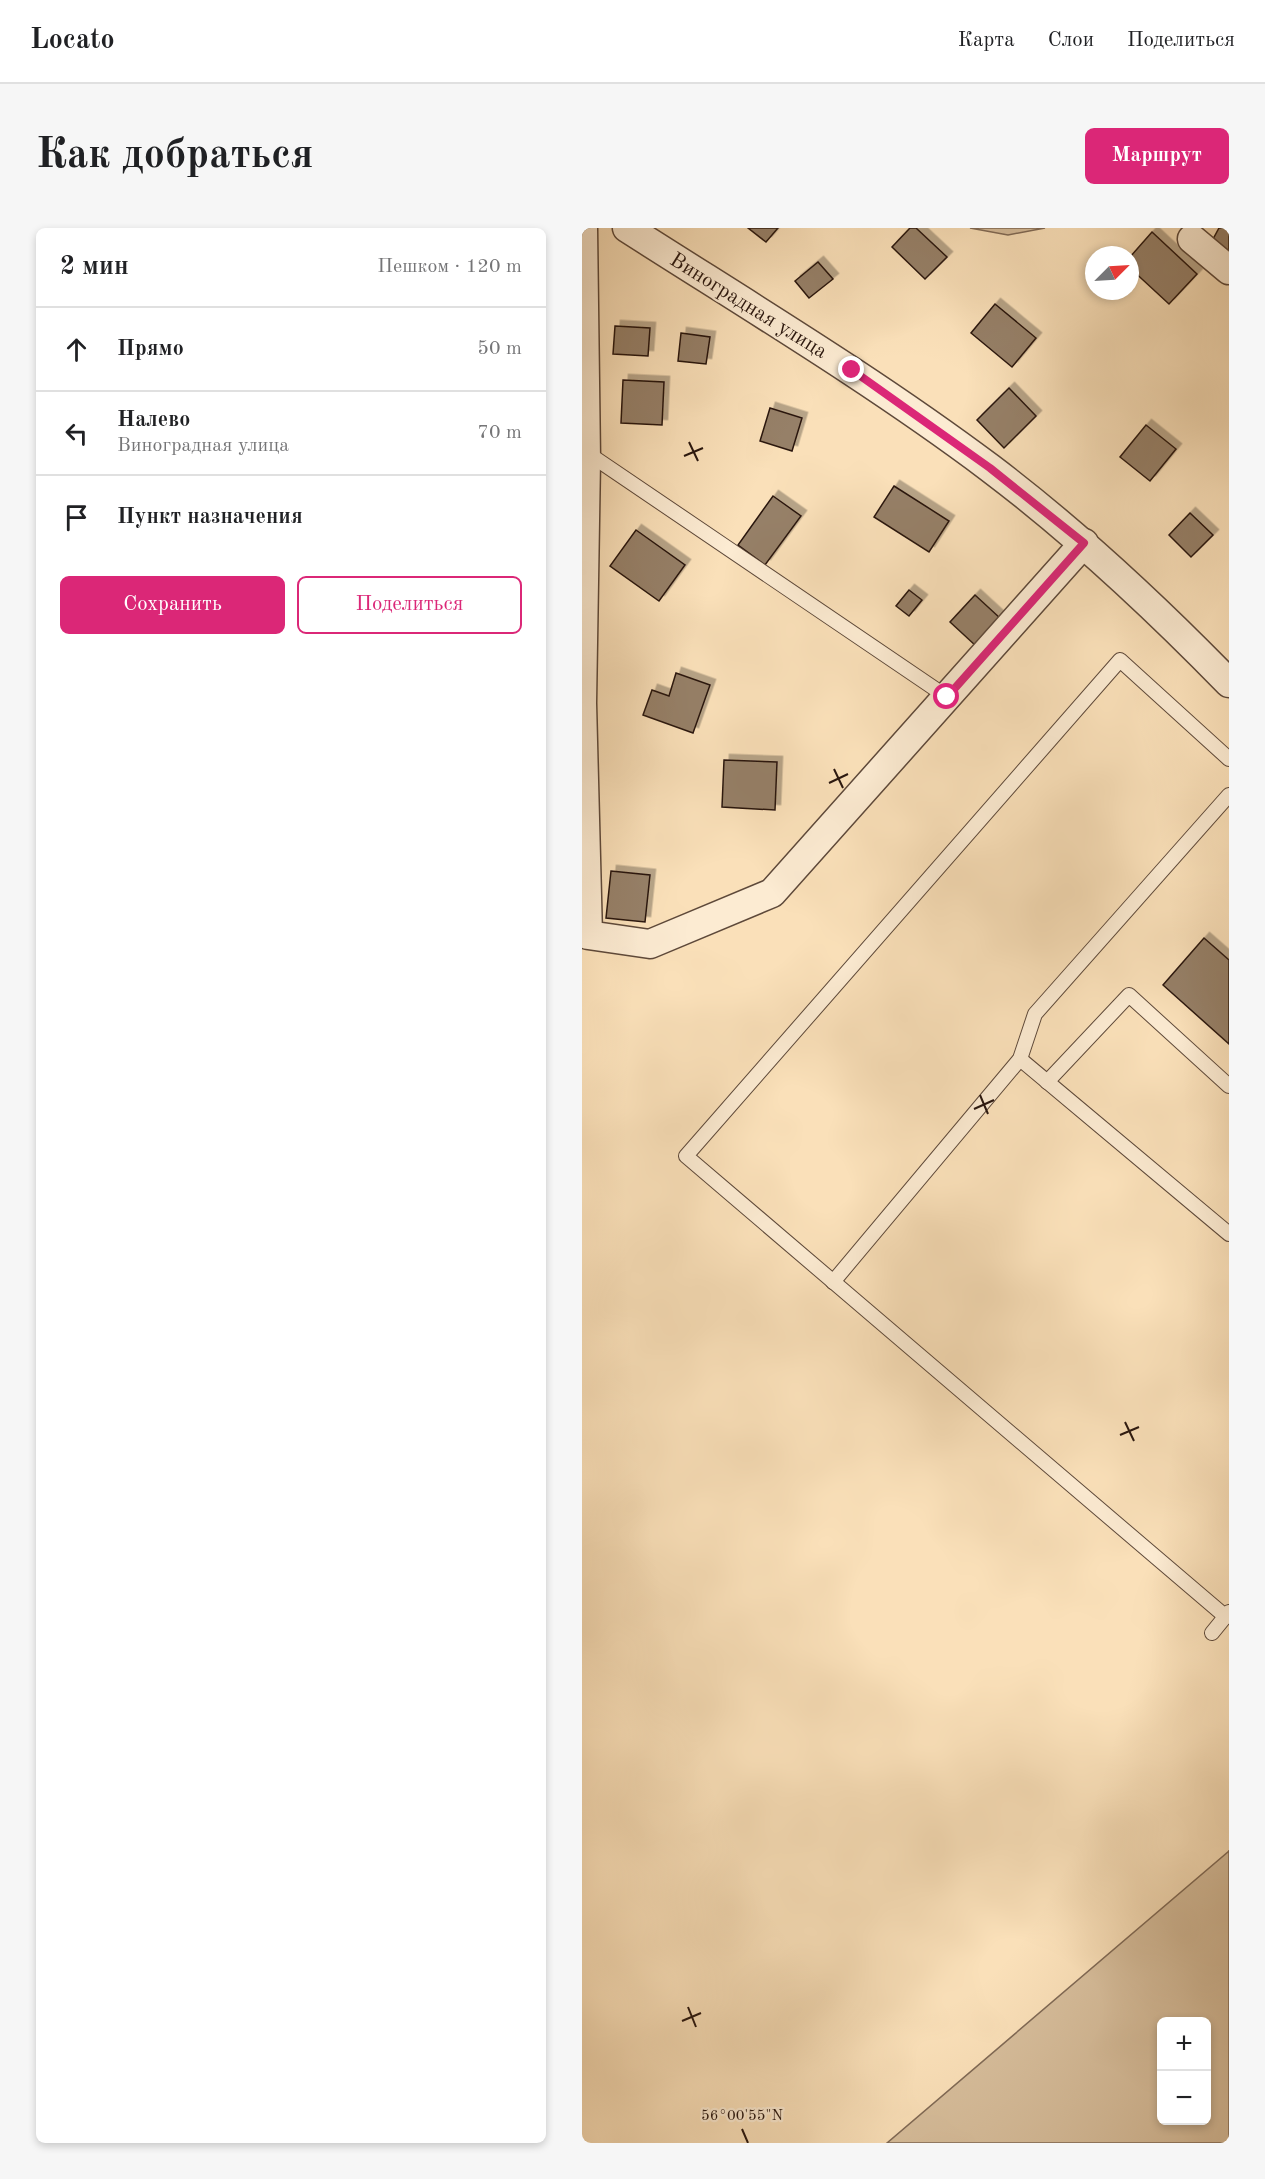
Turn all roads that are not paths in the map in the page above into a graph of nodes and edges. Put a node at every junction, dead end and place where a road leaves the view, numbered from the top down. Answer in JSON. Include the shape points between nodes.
{"nodes":[{"id":1,"x":583,"y":228,"type":"edge"},
{"id":2,"x":627,"y":228,"type":"edge"},
{"id":3,"x":1192,"y":239,"type":"dead end"},
{"id":4,"x":1229,"y":270,"type":"edge"},
{"id":5,"x":586,"y":451,"type":"junction"},
{"id":6,"x":1084,"y":543,"type":"junction"},
{"id":7,"x":1229,"y":683,"type":"edge"},
{"id":8,"x":947,"y":697,"type":"junction"},
{"id":9,"x":1229,"y":759,"type":"edge"},
{"id":10,"x":1229,"y":795,"type":"edge"},
{"id":11,"x":1020,"y":1059,"type":"junction"},
{"id":12,"x":1047,"y":1082,"type":"junction"},
{"id":13,"x":1229,"y":1086,"type":"edge"},
{"id":14,"x":1229,"y":1234,"type":"edge"},
{"id":15,"x":833,"y":1282,"type":"junction"},
{"id":16,"x":1227,"y":1614,"type":"edge"},
{"id":17,"x":1212,"y":1633,"type":"dead end"}],
"edges":[{"from":1,"to":5,"type":"street"},
{"from":2,"to":6,"type":"street","name":"Виноградная улица","via":[[852,370],[990,468]]},
{"from":3,"to":4,"type":"street"},
{"from":5,"to":8,"type":"lane"},
{"from":5,"to":8,"type":"street","via":[[582,703],[588,935],[650,944],[772,893]]},
{"from":6,"to":7,"type":"street","name":"Виноградная улица","via":[[1156,608]]},
{"from":6,"to":8,"type":"street"},
{"from":9,"to":15,"type":"lane","via":[[1120,660],[686,1156]]},
{"from":10,"to":11,"type":"lane","via":[[1035,1014]]},
{"from":11,"to":12,"type":"lane"},
{"from":11,"to":15,"type":"lane"},
{"from":12,"to":13,"type":"lane","via":[[1129,996]]},
{"from":12,"to":14,"type":"lane"},
{"from":15,"to":16,"type":"lane"},
{"from":16,"to":17,"type":"lane"}]}
